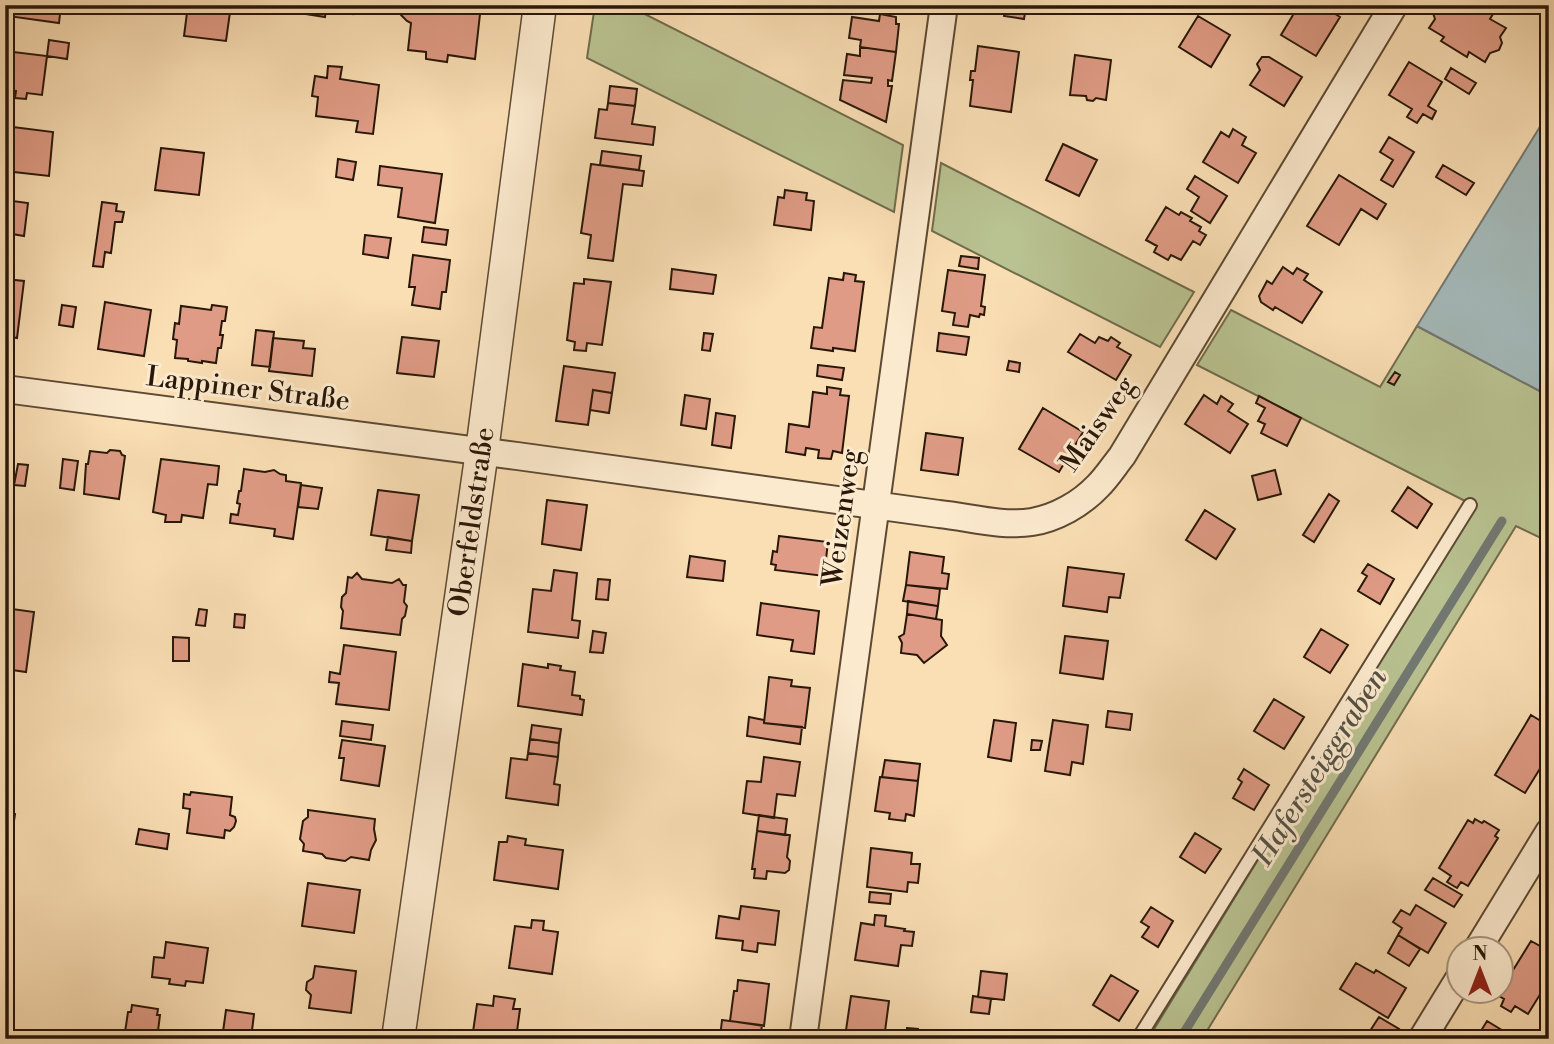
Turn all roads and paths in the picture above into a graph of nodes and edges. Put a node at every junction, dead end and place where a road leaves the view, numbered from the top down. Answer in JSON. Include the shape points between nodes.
{"nodes":[{"id":1,"x":540,"y":5,"type":"edge"},
{"id":2,"x":944,"y":5,"type":"edge"},
{"id":3,"x":1394,"y":5,"type":"edge"},
{"id":4,"x":5,"y":389,"type":"edge"},
{"id":5,"x":482,"y":452,"type":"junction"},
{"id":6,"x":876,"y":505,"type":"junction"},
{"id":7,"x":1470,"y":505,"type":"dead end"},
{"id":8,"x":1549,"y":832,"type":"edge"},
{"id":9,"x":1486,"y":936,"type":"edge"},
{"id":10,"x":1446,"y":1000,"type":"edge"},
{"id":11,"x":398,"y":1039,"type":"edge"},
{"id":12,"x":803,"y":1039,"type":"edge"},
{"id":13,"x":1138,"y":1039,"type":"edge"},
{"id":14,"x":1422,"y":1039,"type":"edge"}],
"edges":[{"from":1,"to":5,"type":"street","name":"Oberfeldstraße"},
{"from":2,"to":6,"type":"street","name":"Weizenweg"},
{"from":3,"to":6,"type":"street","name":"Maisweg","via":[[1122,456],[1100,485],[1081,502],[1032,522],[1004,523]]},
{"from":4,"to":5,"type":"street","name":"Lappiner Straße"},
{"from":5,"to":6,"type":"street","name":"Maisweg"},
{"from":5,"to":11,"type":"street","name":"Oberfeldstraße"},
{"from":6,"to":12,"type":"street","name":"Weizenweg"},
{"from":7,"to":13,"type":"lane"},
{"from":8,"to":9,"type":"street"},
{"from":10,"to":14,"type":"street"}]}
